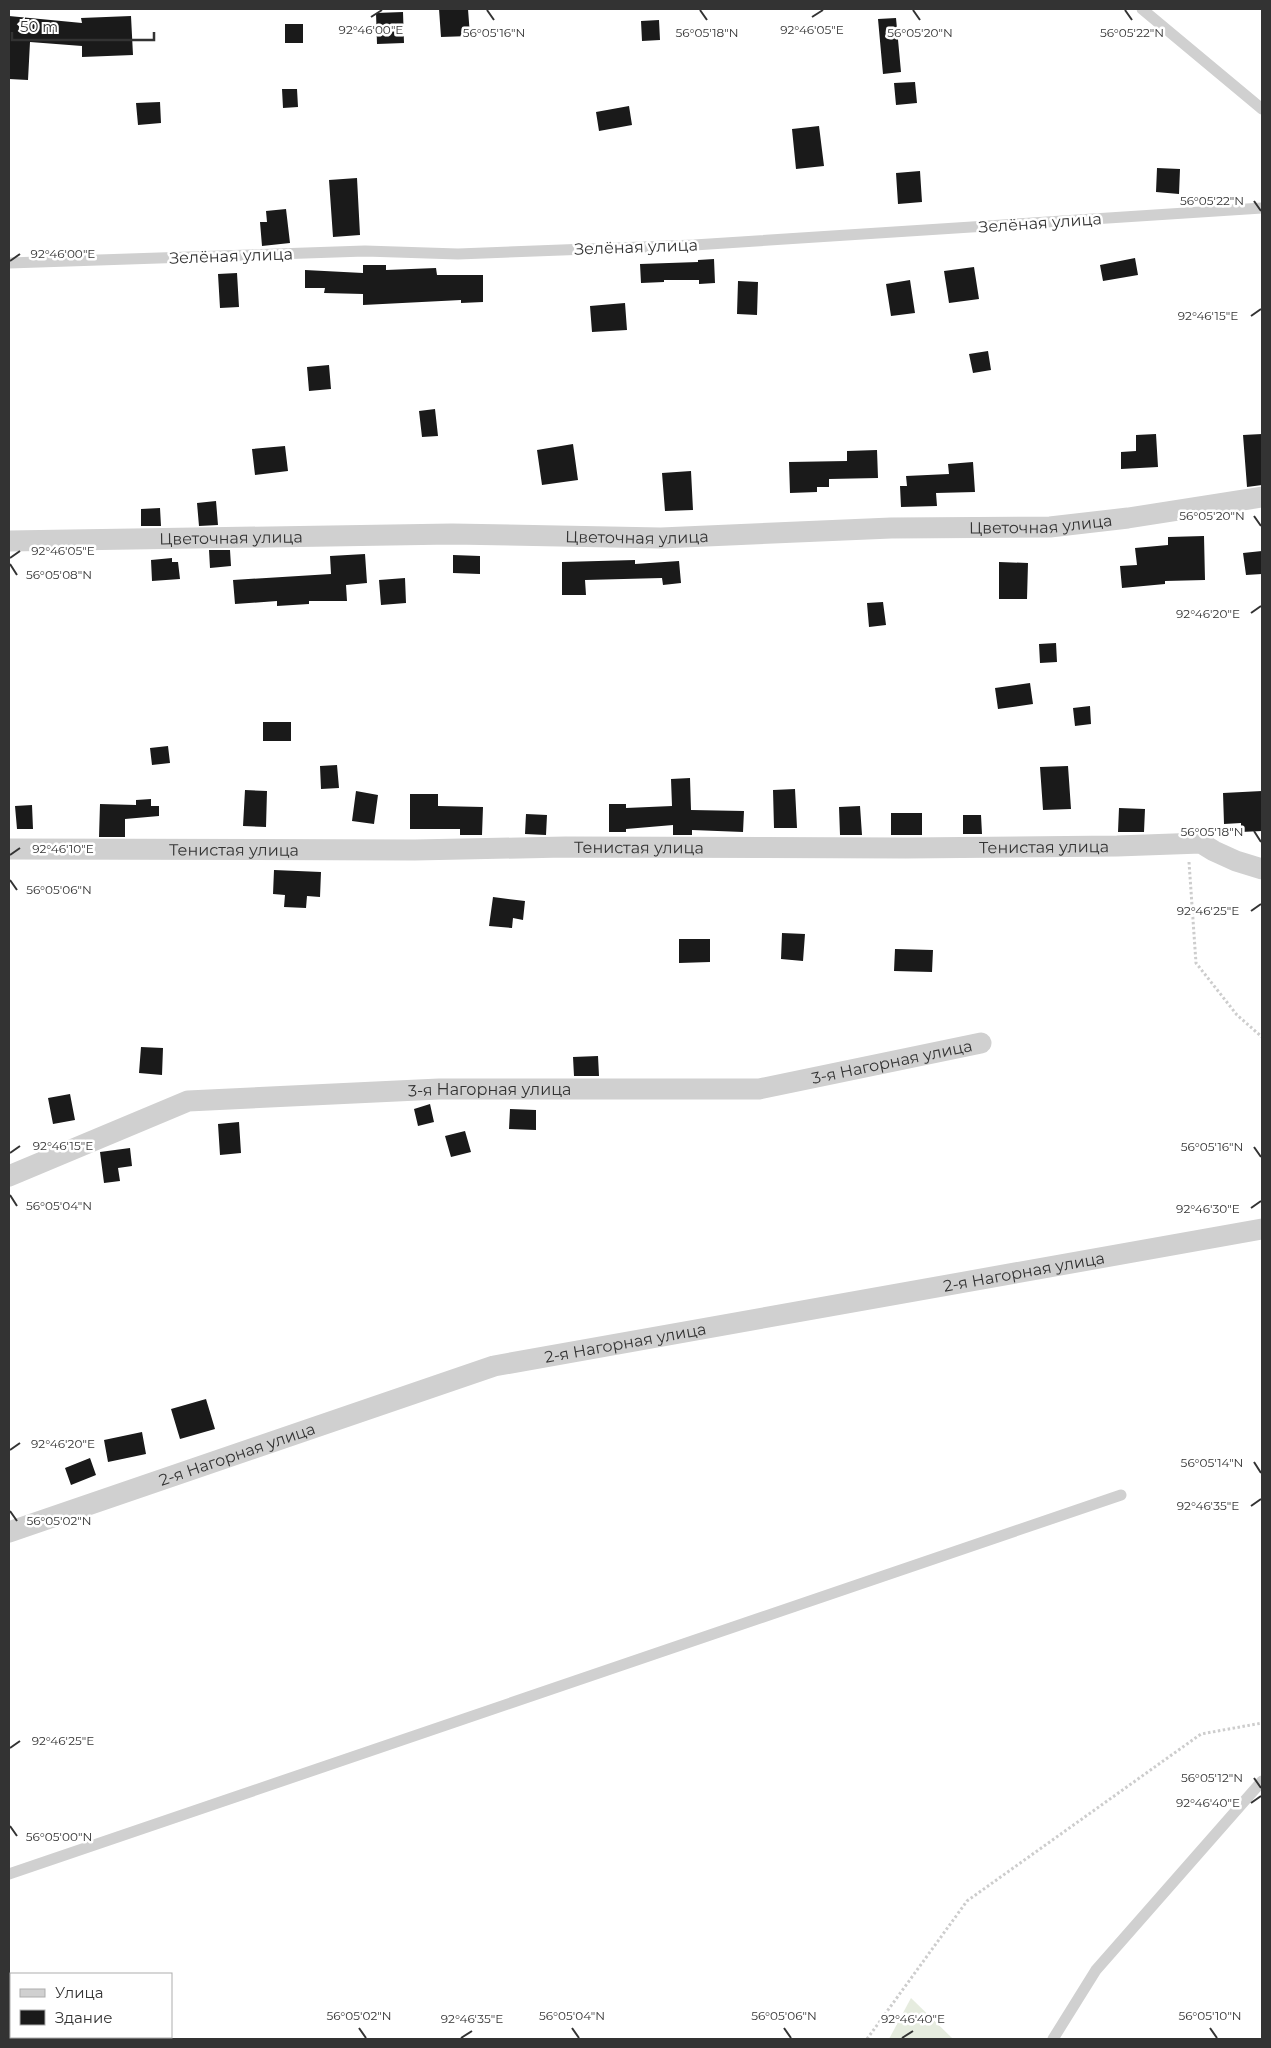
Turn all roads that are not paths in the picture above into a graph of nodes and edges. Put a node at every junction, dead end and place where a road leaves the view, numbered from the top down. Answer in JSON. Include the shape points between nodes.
{"nodes":[{"id":1,"x":1142,"y":9,"type":"edge"},
{"id":2,"x":1262,"y":109,"type":"edge"},
{"id":3,"x":1262,"y":208,"type":"edge"},
{"id":4,"x":9,"y":263,"type":"edge"},
{"id":5,"x":1262,"y":498,"type":"edge"},
{"id":6,"x":9,"y":541,"type":"edge"},
{"id":7,"x":9,"y":849,"type":"edge"},
{"id":8,"x":1262,"y":870,"type":"edge"},
{"id":9,"x":981,"y":1043,"type":"dead end"},
{"id":10,"x":9,"y":1176,"type":"edge"},
{"id":11,"x":1262,"y":1229,"type":"edge"},
{"id":12,"x":1121,"y":1495,"type":"dead end"},
{"id":13,"x":9,"y":1532,"type":"edge"},
{"id":14,"x":1262,"y":1780,"type":"edge"},
{"id":15,"x":9,"y":1874,"type":"edge"},
{"id":16,"x":1053,"y":2039,"type":"edge"}],
"edges":[{"from":1,"to":2,"type":"lane"},
{"from":3,"to":4,"type":"lane","name":"Зелёная улица","via":[[694,245],[458,254],[365,251]]},
{"from":5,"to":6,"type":"street","name":"Цветочная улица","via":[[1050,527],[891,528],[661,538],[452,534]]},
{"from":7,"to":8,"type":"street","name":"Тенистая улица","via":[[935,848],[1201,843]]},
{"from":9,"to":10,"type":"street","name":"3-я Нагорная улица","via":[[759,1089],[439,1089],[188,1101]]},
{"from":11,"to":13,"type":"street","name":"2-я Нагорная улица","via":[[494,1366]]},
{"from":12,"to":15,"type":"lane"},
{"from":14,"to":16,"type":"lane","via":[[1096,1970]]}]}
